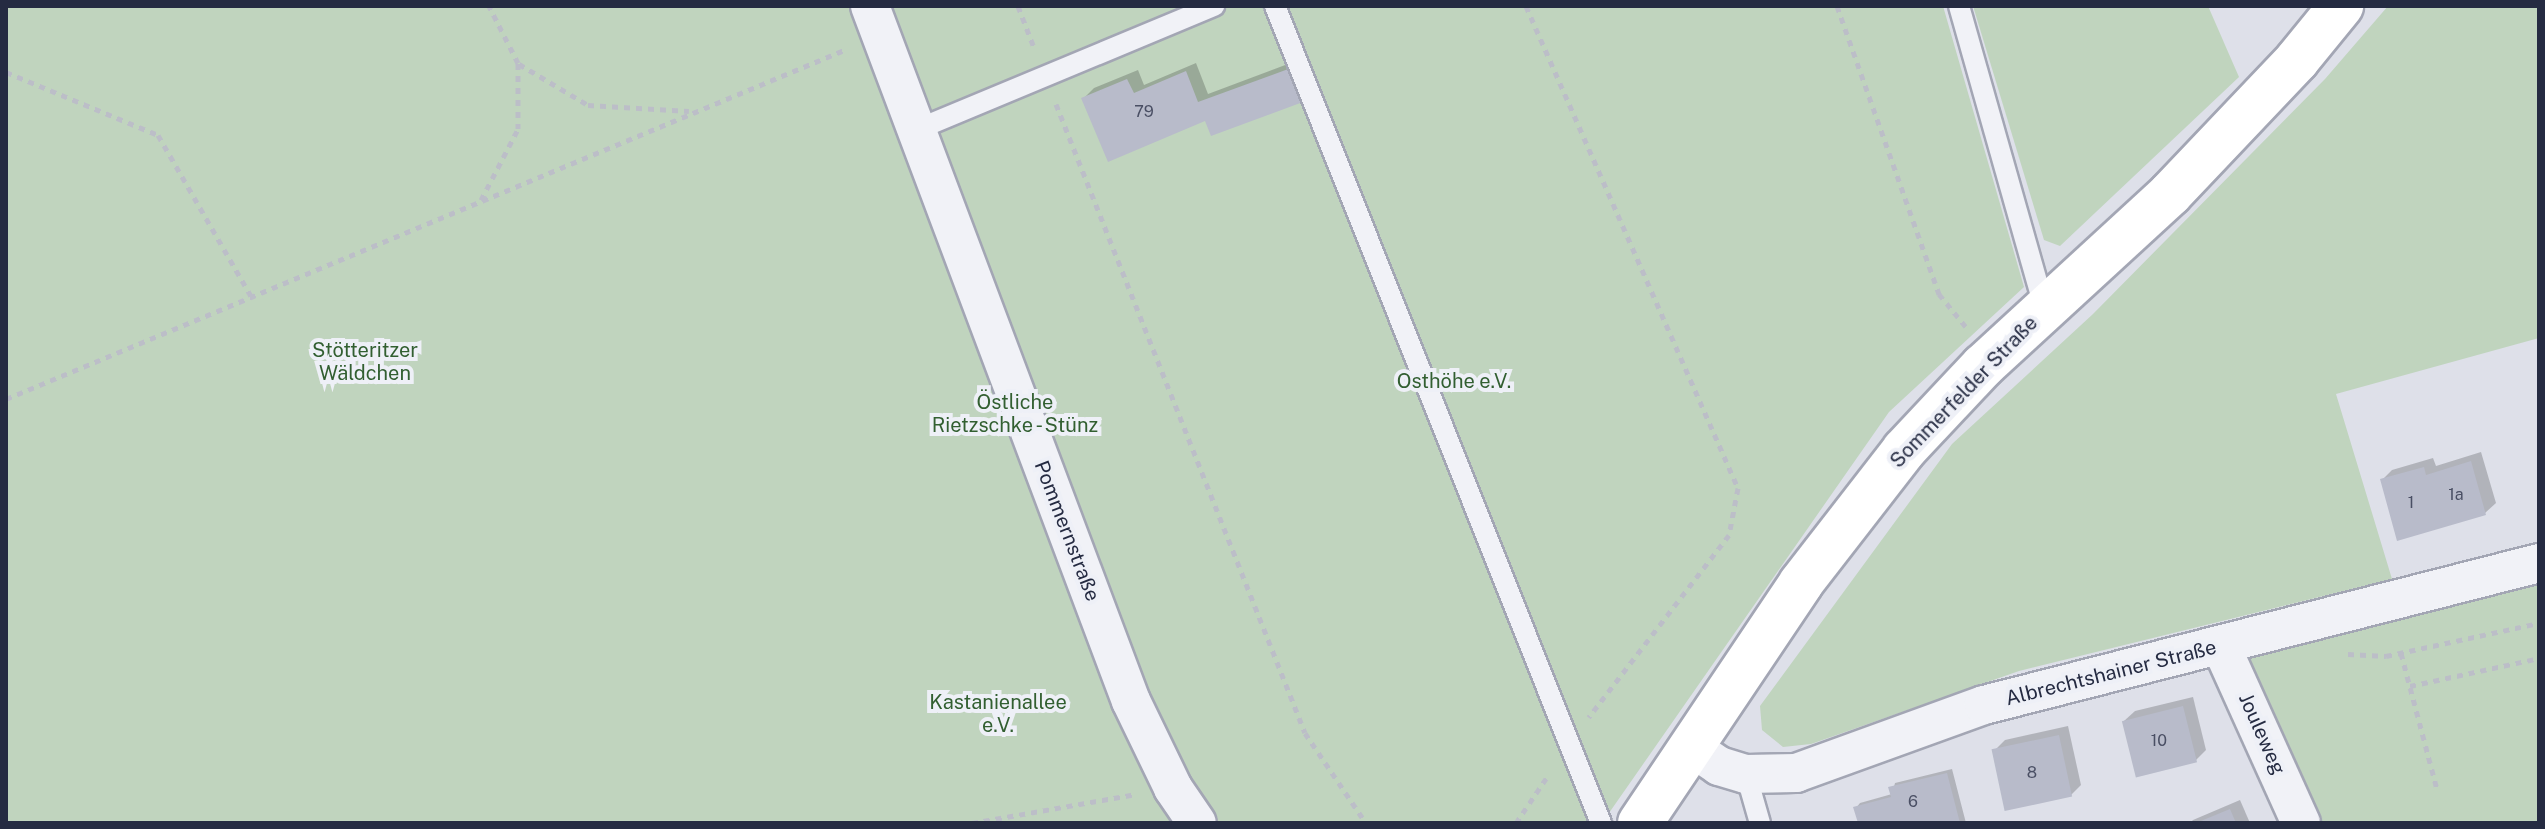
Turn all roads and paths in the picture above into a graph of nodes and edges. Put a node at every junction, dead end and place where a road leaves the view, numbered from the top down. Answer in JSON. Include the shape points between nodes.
{"nodes":[{"id":1,"x":489,"y":6,"type":"edge"},
{"id":2,"x":1018,"y":6,"type":"edge"},
{"id":3,"x":1214,"y":6,"type":"edge"},
{"id":4,"x":1275,"y":6,"type":"edge"},
{"id":5,"x":1526,"y":6,"type":"edge"},
{"id":6,"x":1837,"y":6,"type":"edge"},
{"id":7,"x":1959,"y":6,"type":"edge"},
{"id":8,"x":2341,"y":6,"type":"edge"},
{"id":9,"x":876,"y":22,"type":"edge"},
{"id":10,"x":518,"y":63,"type":"junction"},
{"id":11,"x":6,"y":72,"type":"edge"},
{"id":12,"x":1045,"y":76,"type":"junction"},
{"id":13,"x":693,"y":111,"type":"junction"},
{"id":14,"x":916,"y":130,"type":"junction"},
{"id":15,"x":481,"y":200,"type":"junction"},
{"id":16,"x":252,"y":298,"type":"junction"},
{"id":17,"x":2044,"y":307,"type":"junction"},
{"id":18,"x":1992,"y":358,"type":"junction"},
{"id":19,"x":6,"y":399,"type":"edge"},
{"id":20,"x":2539,"y":563,"type":"edge"},
{"id":21,"x":2539,"y":623,"type":"edge"},
{"id":22,"x":2221,"y":646,"type":"junction"},
{"id":23,"x":2401,"y":653,"type":"junction"},
{"id":24,"x":2340,"y":654,"type":"dead end"},
{"id":25,"x":2539,"y":658,"type":"edge"},
{"id":26,"x":2410,"y":686,"type":"junction"},
{"id":27,"x":1570,"y":742,"type":"junction"},
{"id":28,"x":1691,"y":747,"type":"junction"},
{"id":29,"x":1746,"y":774,"type":"junction"},
{"id":30,"x":1173,"y":788,"type":"junction"},
{"id":31,"x":2437,"y":789,"type":"dead end"},
{"id":32,"x":972,"y":823,"type":"edge"},
{"id":33,"x":1197,"y":823,"type":"edge"},
{"id":34,"x":1366,"y":823,"type":"edge"},
{"id":35,"x":1516,"y":823,"type":"edge"},
{"id":36,"x":1601,"y":823,"type":"edge"},
{"id":37,"x":1640,"y":823,"type":"edge"},
{"id":38,"x":1760,"y":823,"type":"edge"},
{"id":39,"x":2301,"y":823,"type":"edge"}],
"edges":[{"from":1,"to":10,"type":"path"},
{"from":2,"to":12,"type":"path"},
{"from":3,"to":12,"type":"lane"},
{"from":4,"to":27,"type":"lane"},
{"from":5,"to":27,"type":"path","via":[[1738,488],[1729,535]]},
{"from":6,"to":18,"type":"path","via":[[1939,294]]},
{"from":7,"to":17,"type":"lane"},
{"from":8,"to":17,"type":"main road","name":"Sommerfelder Straße","via":[[2170,194]]},
{"from":9,"to":13,"type":"path"},
{"from":9,"to":14,"type":"street","name":"Pommernstraße"},
{"from":10,"to":13,"type":"path","via":[[588,105]]},
{"from":10,"to":15,"type":"path","via":[[518,129]]},
{"from":11,"to":16,"type":"path","via":[[158,135]]},
{"from":12,"to":14,"type":"lane"},
{"from":12,"to":34,"type":"path","via":[[1305,733]]},
{"from":13,"to":15,"type":"path"},
{"from":14,"to":30,"type":"street","name":"Pommernstraße","via":[[1131,701]]},
{"from":15,"to":16,"type":"path"},
{"from":16,"to":19,"type":"path"},
{"from":17,"to":18,"type":"main road","name":"Sommerfelder Straße"},
{"from":18,"to":28,"type":"main road","name":"Sommerfelder Straße","via":[[1904,450],[1829,547]]},
{"from":20,"to":22,"type":"street","name":"Albrechtshainer Straße"},
{"from":21,"to":23,"type":"path"},
{"from":22,"to":29,"type":"street","name":"Albrechtshainer Straße","via":[[1984,705],[1796,773]]},
{"from":22,"to":39,"type":"street","name":"Jouleweg"},
{"from":23,"to":24,"type":"path"},
{"from":23,"to":26,"type":"path"},
{"from":25,"to":26,"type":"path"},
{"from":26,"to":31,"type":"path"},
{"from":27,"to":35,"type":"path"},
{"from":27,"to":36,"type":"lane"},
{"from":28,"to":29,"type":"street","name":"Albrechtshainer Straße","via":[[1719,766]]},
{"from":28,"to":37,"type":"main road","name":"Sommerfelder Straße"},
{"from":29,"to":38,"type":"lane"},
{"from":30,"to":32,"type":"path"},
{"from":30,"to":33,"type":"street","name":"Pommernstraße"}]}
